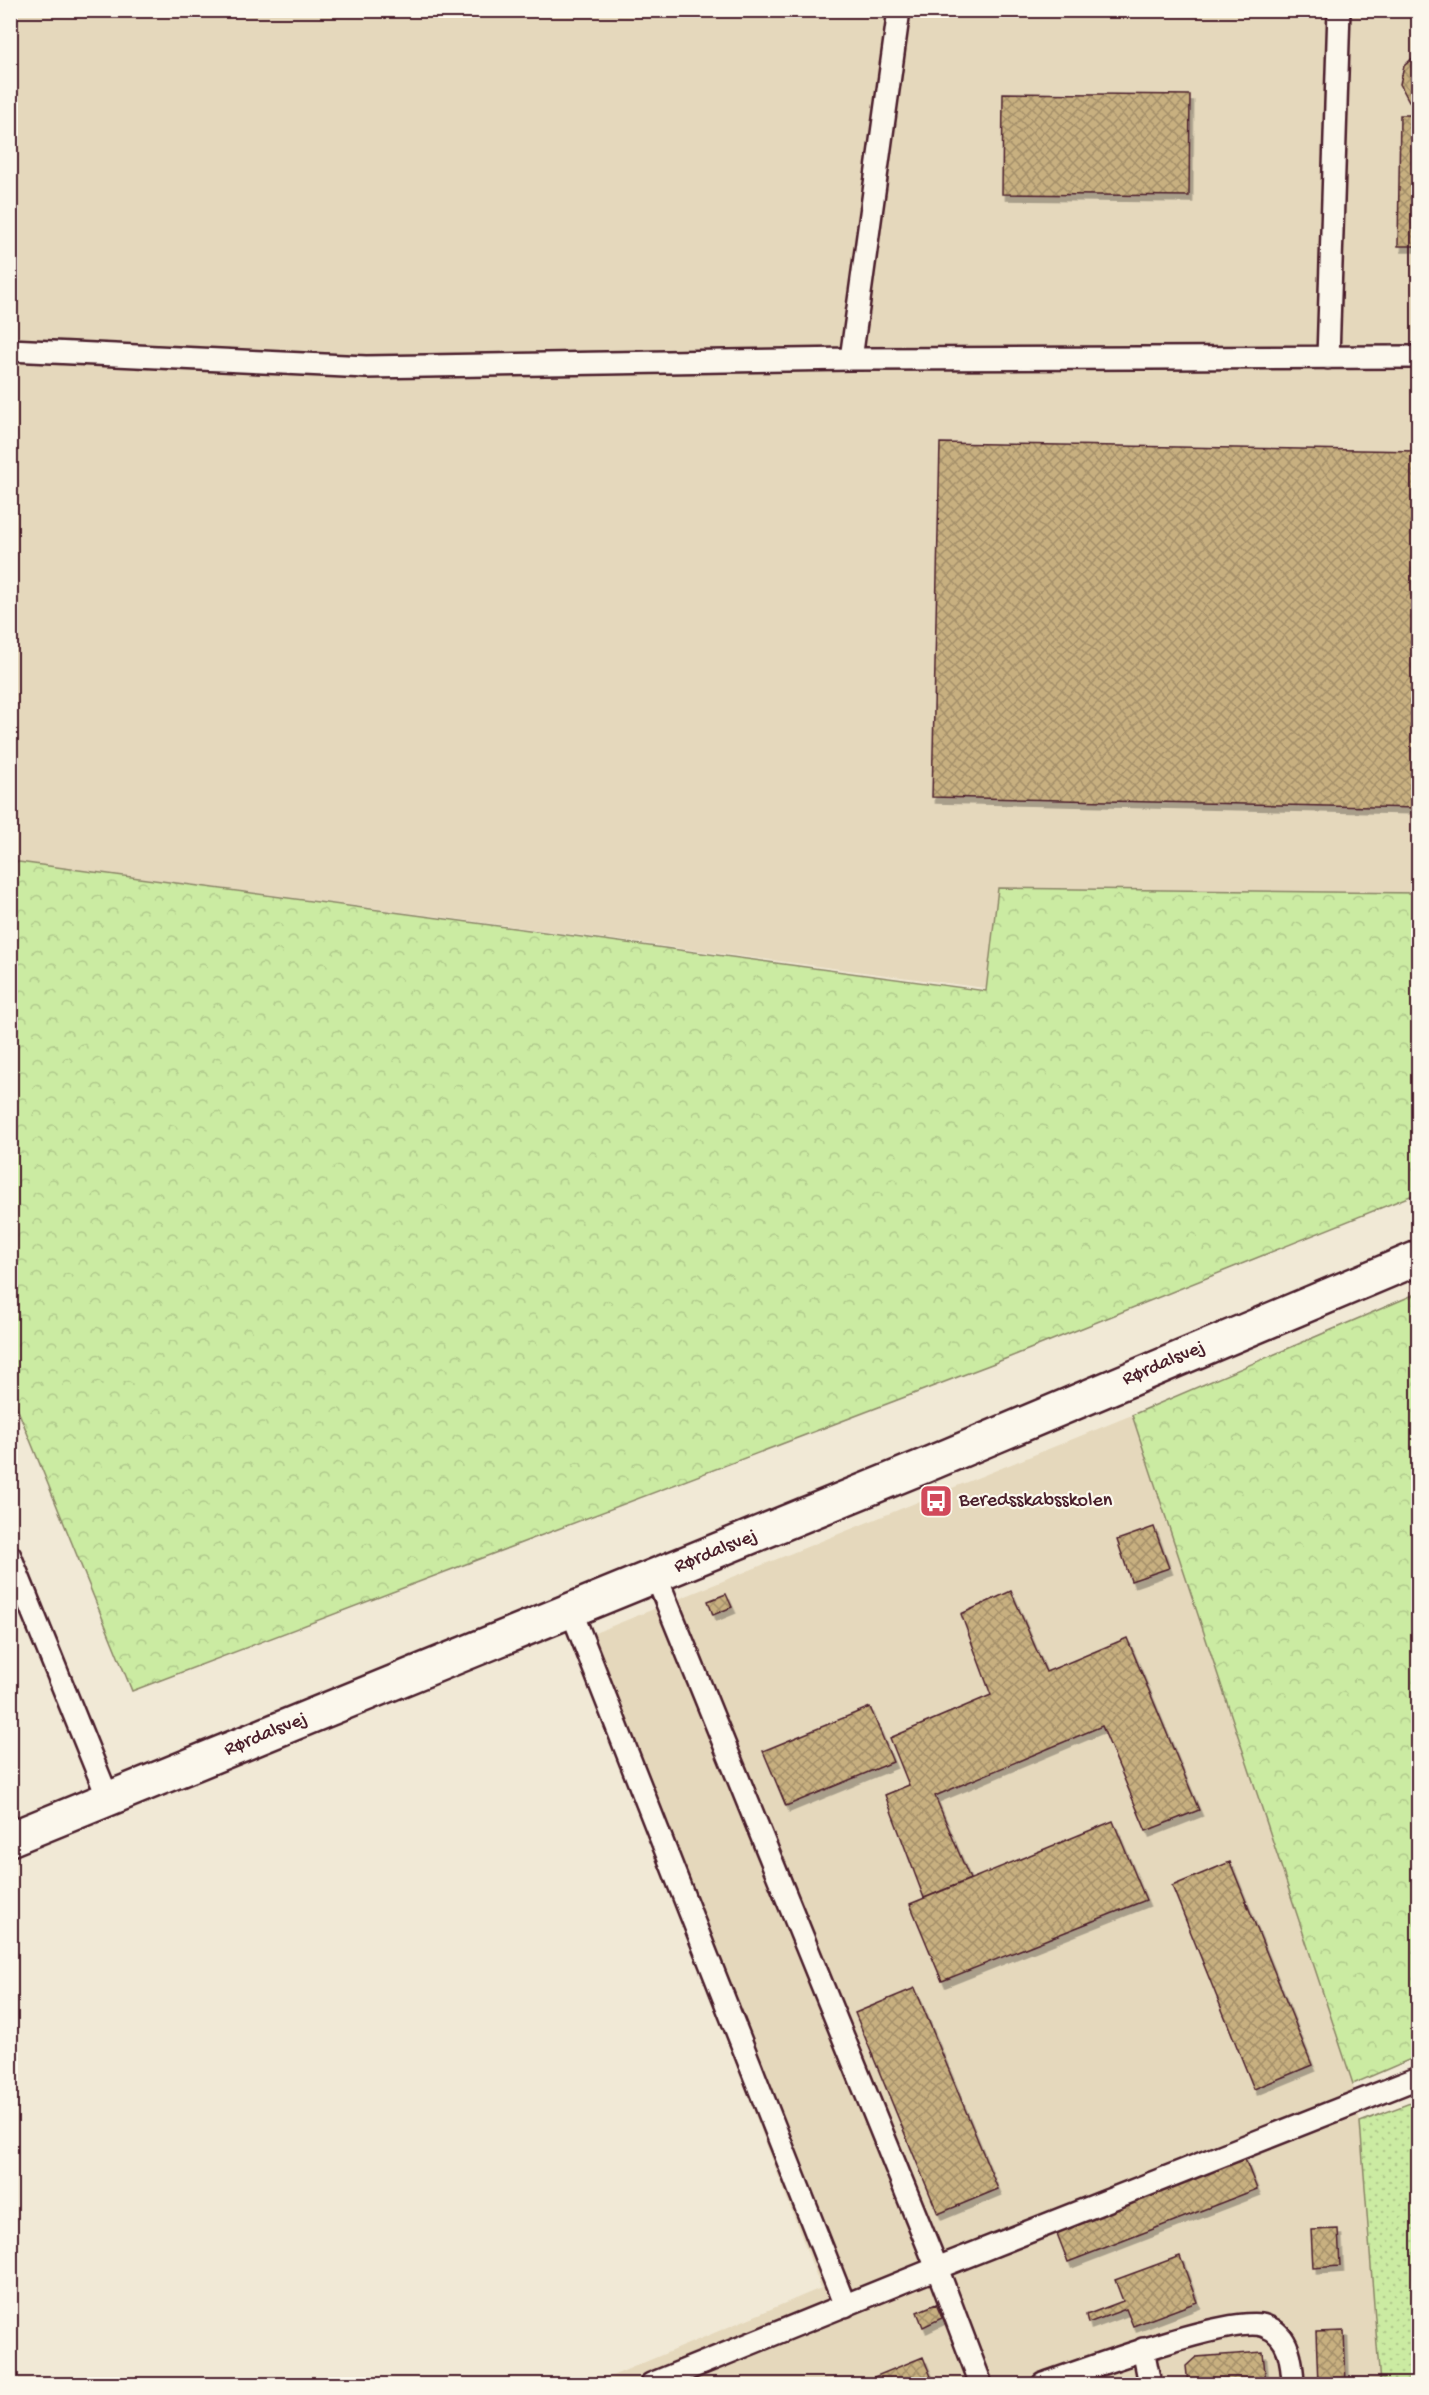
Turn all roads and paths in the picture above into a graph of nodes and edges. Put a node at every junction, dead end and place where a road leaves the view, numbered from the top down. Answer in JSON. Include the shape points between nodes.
{"nodes":[{"id":1,"x":899,"y":10,"type":"edge"},
{"id":2,"x":1339,"y":10,"type":"edge"},
{"id":3,"x":10,"y":350,"type":"edge"},
{"id":4,"x":1419,"y":357,"type":"edge"},
{"id":5,"x":1328,"y":358,"type":"junction"},
{"id":6,"x":850,"y":359,"type":"junction"},
{"id":7,"x":1419,"y":1258,"type":"edge"},
{"id":8,"x":10,"y":1556,"type":"edge"},
{"id":9,"x":656,"y":1576,"type":"junction"},
{"id":10,"x":571,"y":1610,"type":"junction"},
{"id":11,"x":108,"y":1798,"type":"junction"},
{"id":12,"x":10,"y":1839,"type":"edge"},
{"id":13,"x":1419,"y":2078,"type":"edge"},
{"id":14,"x":937,"y":2268,"type":"junction"},
{"id":15,"x":845,"y":2306,"type":"junction"},
{"id":16,"x":1143,"y":2349,"type":"junction"},
{"id":17,"x":651,"y":2385,"type":"edge"},
{"id":18,"x":981,"y":2385,"type":"edge"},
{"id":19,"x":1043,"y":2385,"type":"edge"},
{"id":20,"x":1150,"y":2385,"type":"edge"},
{"id":21,"x":1293,"y":2385,"type":"edge"}],
"edges":[{"from":1,"to":6,"type":"lane"},
{"from":2,"to":5,"type":"lane"},
{"from":3,"to":6,"type":"lane","via":[[366,367]]},
{"from":4,"to":5,"type":"lane"},
{"from":5,"to":6,"type":"lane"},
{"from":7,"to":9,"type":"street","name":"Rørdalsvej"},
{"from":8,"to":11,"type":"lane"},
{"from":9,"to":10,"type":"street","name":"Rørdalsvej"},
{"from":9,"to":14,"type":"lane"},
{"from":10,"to":11,"type":"street","name":"Rørdalsvej"},
{"from":10,"to":15,"type":"lane"},
{"from":11,"to":12,"type":"street","name":"Rørdalsvej"},
{"from":13,"to":14,"type":"lane"},
{"from":14,"to":15,"type":"lane"},
{"from":14,"to":18,"type":"lane"},
{"from":15,"to":17,"type":"lane"},
{"from":16,"to":19,"type":"lane"},
{"from":16,"to":20,"type":"lane"},
{"from":16,"to":21,"type":"lane","via":[[1239,2324],[1264,2325],[1282,2337],[1287,2347]]}]}
